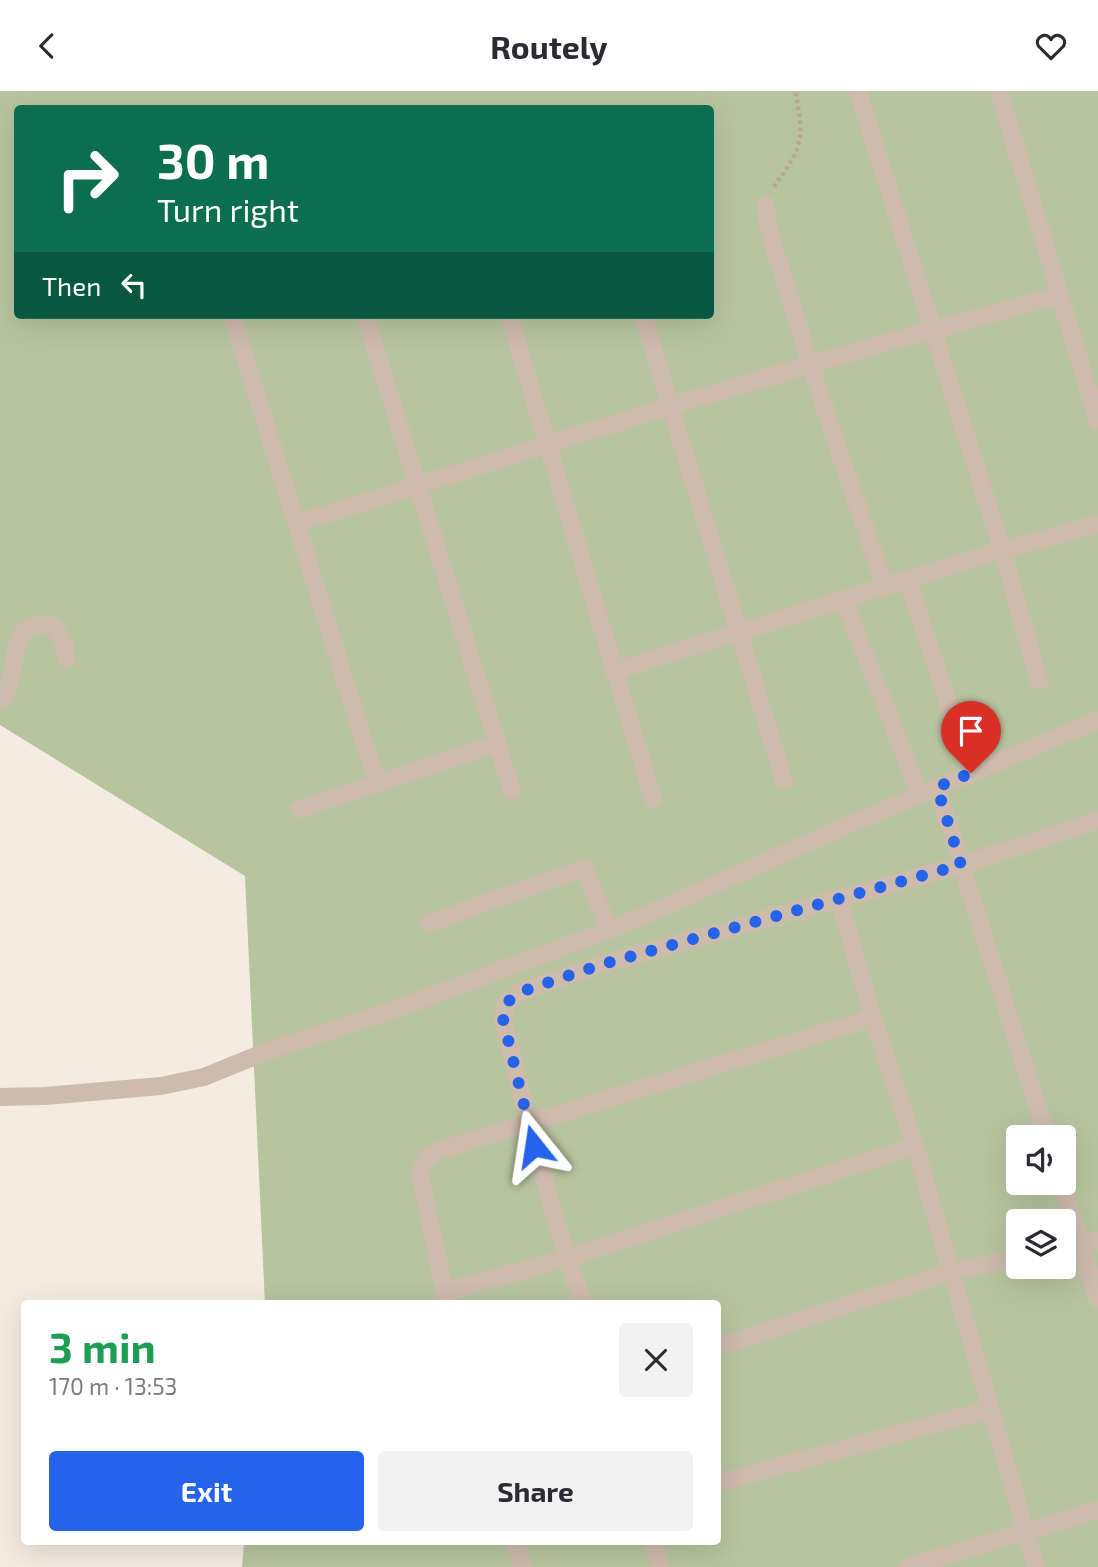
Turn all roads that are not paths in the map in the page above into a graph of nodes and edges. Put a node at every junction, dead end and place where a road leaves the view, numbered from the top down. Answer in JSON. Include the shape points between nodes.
{"nodes":[{"id":1,"x":858,"y":91,"type":"edge"},
{"id":2,"x":999,"y":91,"type":"edge"},
{"id":3,"x":766,"y":205,"type":"road end"},
{"id":4,"x":1060,"y":295,"type":"junction"},
{"id":5,"x":233,"y":319,"type":"edge"},
{"id":6,"x":366,"y":319,"type":"edge"},
{"id":7,"x":510,"y":319,"type":"edge"},
{"id":8,"x":644,"y":319,"type":"edge"},
{"id":9,"x":932,"y":330,"type":"junction"},
{"id":10,"x":811,"y":366,"type":"junction"},
{"id":11,"x":671,"y":406,"type":"junction"},
{"id":12,"x":1098,"y":422,"type":"edge"},
{"id":13,"x":546,"y":445,"type":"junction"},
{"id":14,"x":418,"y":487,"type":"junction"},
{"id":15,"x":297,"y":523,"type":"junction"},
{"id":16,"x":1098,"y":524,"type":"edge"},
{"id":17,"x":1002,"y":550,"type":"junction"},
{"id":18,"x":908,"y":580,"type":"junction"},
{"id":19,"x":885,"y":587,"type":"junction"},
{"id":20,"x":844,"y":600,"type":"junction"},
{"id":21,"x":737,"y":632,"type":"junction"},
{"id":22,"x":66,"y":659,"type":"dead end"},
{"id":23,"x":614,"y":671,"type":"junction"},
{"id":24,"x":1039,"y":681,"type":"dead end"},
{"id":25,"x":0,"y":702,"type":"edge"},
{"id":26,"x":1098,"y":720,"type":"edge"},
{"id":27,"x":496,"y":744,"type":"junction"},
{"id":28,"x":971,"y":773,"type":"junction"},
{"id":29,"x":784,"y":781,"type":"dead end"},
{"id":30,"x":377,"y":784,"type":"junction"},
{"id":31,"x":937,"y":787,"type":"junction"},
{"id":32,"x":512,"y":792,"type":"dead end"},
{"id":33,"x":920,"y":795,"type":"junction"},
{"id":34,"x":653,"y":799,"type":"dead end"},
{"id":35,"x":299,"y":809,"type":"dead end"},
{"id":36,"x":1098,"y":820,"type":"edge"},
{"id":37,"x":961,"y":865,"type":"junction"},
{"id":38,"x":839,"y":899,"type":"junction"},
{"id":39,"x":429,"y":923,"type":"dead end"},
{"id":40,"x":609,"y":929,"type":"junction"},
{"id":41,"x":873,"y":1018,"type":"junction"},
{"id":42,"x":0,"y":1097,"type":"edge"},
{"id":43,"x":528,"y":1123,"type":"junction"},
{"id":44,"x":1043,"y":1125,"type":"edge"},
{"id":45,"x":915,"y":1146,"type":"junction"},
{"id":46,"x":1066,"y":1195,"type":"edge"},
{"id":47,"x":1081,"y":1245,"type":"edge"},
{"id":48,"x":567,"y":1258,"type":"junction"},
{"id":49,"x":1006,"y":1260,"type":"edge"},
{"id":50,"x":950,"y":1272,"type":"junction"},
{"id":51,"x":445,"y":1298,"type":"edge"},
{"id":52,"x":582,"y":1300,"type":"edge"},
{"id":53,"x":1098,"y":1300,"type":"edge"},
{"id":54,"x":721,"y":1346,"type":"edge"},
{"id":55,"x":990,"y":1409,"type":"junction"},
{"id":56,"x":721,"y":1482,"type":"edge"},
{"id":57,"x":1098,"y":1510,"type":"edge"},
{"id":58,"x":1027,"y":1532,"type":"junction"},
{"id":59,"x":517,"y":1545,"type":"edge"},
{"id":60,"x":654,"y":1545,"type":"edge"},
{"id":61,"x":523,"y":1567,"type":"edge"},
{"id":62,"x":660,"y":1567,"type":"edge"},
{"id":63,"x":907,"y":1567,"type":"edge"},
{"id":64,"x":1036,"y":1567,"type":"edge"}],
"edges":[{"from":1,"to":9,"type":"street"},
{"from":2,"to":4,"type":"street"},
{"from":3,"to":10,"type":"street","via":[[767,224]]},
{"from":4,"to":9,"type":"street"},
{"from":4,"to":12,"type":"street"},
{"from":5,"to":15,"type":"street"},
{"from":6,"to":14,"type":"street"},
{"from":7,"to":13,"type":"street"},
{"from":8,"to":11,"type":"street"},
{"from":9,"to":10,"type":"street"},
{"from":9,"to":17,"type":"street"},
{"from":10,"to":11,"type":"street"},
{"from":10,"to":19,"type":"street"},
{"from":11,"to":13,"type":"street"},
{"from":11,"to":21,"type":"street"},
{"from":13,"to":14,"type":"street"},
{"from":13,"to":23,"type":"street"},
{"from":14,"to":15,"type":"street"},
{"from":14,"to":27,"type":"street"},
{"from":15,"to":30,"type":"street"},
{"from":16,"to":17,"type":"street"},
{"from":17,"to":18,"type":"street"},
{"from":17,"to":24,"type":"street"},
{"from":18,"to":19,"type":"street"},
{"from":18,"to":28,"type":"street"},
{"from":19,"to":20,"type":"street"},
{"from":20,"to":21,"type":"street"},
{"from":20,"to":33,"type":"street"},
{"from":21,"to":23,"type":"street"},
{"from":21,"to":29,"type":"street"},
{"from":22,"to":25,"type":"street","via":[[64,642],[53,627],[40,625],[13,634],[8,645],[8,684]]},
{"from":23,"to":34,"type":"street"},
{"from":26,"to":28,"type":"street"},
{"from":27,"to":30,"type":"street"},
{"from":27,"to":32,"type":"street"},
{"from":28,"to":31,"type":"street"},
{"from":30,"to":35,"type":"street"},
{"from":31,"to":33,"type":"street"},
{"from":31,"to":37,"type":"street"},
{"from":33,"to":40,"type":"street"},
{"from":36,"to":37,"type":"street"},
{"from":37,"to":38,"type":"street"},
{"from":37,"to":44,"type":"street"},
{"from":38,"to":41,"type":"street"},
{"from":38,"to":43,"type":"street","via":[[603,964],[523,991],[506,1003],[503,1019]]},
{"from":39,"to":40,"type":"street","via":[[583,868]]},
{"from":40,"to":42,"type":"street","via":[[204,1077],[161,1086]]},
{"from":41,"to":43,"type":"street"},
{"from":41,"to":45,"type":"street"},
{"from":43,"to":48,"type":"street"},
{"from":43,"to":51,"type":"street","via":[[437,1151],[420,1173]]},
{"from":45,"to":48,"type":"street"},
{"from":45,"to":50,"type":"street"},
{"from":46,"to":47,"type":"street"},
{"from":47,"to":53,"type":"street"},
{"from":48,"to":51,"type":"street"},
{"from":48,"to":52,"type":"street"},
{"from":49,"to":50,"type":"street"},
{"from":50,"to":54,"type":"street"},
{"from":50,"to":55,"type":"street"},
{"from":55,"to":56,"type":"street"},
{"from":55,"to":58,"type":"street"},
{"from":57,"to":58,"type":"street"},
{"from":58,"to":63,"type":"street"},
{"from":58,"to":64,"type":"street"},
{"from":59,"to":61,"type":"street"},
{"from":60,"to":62,"type":"street"}]}
